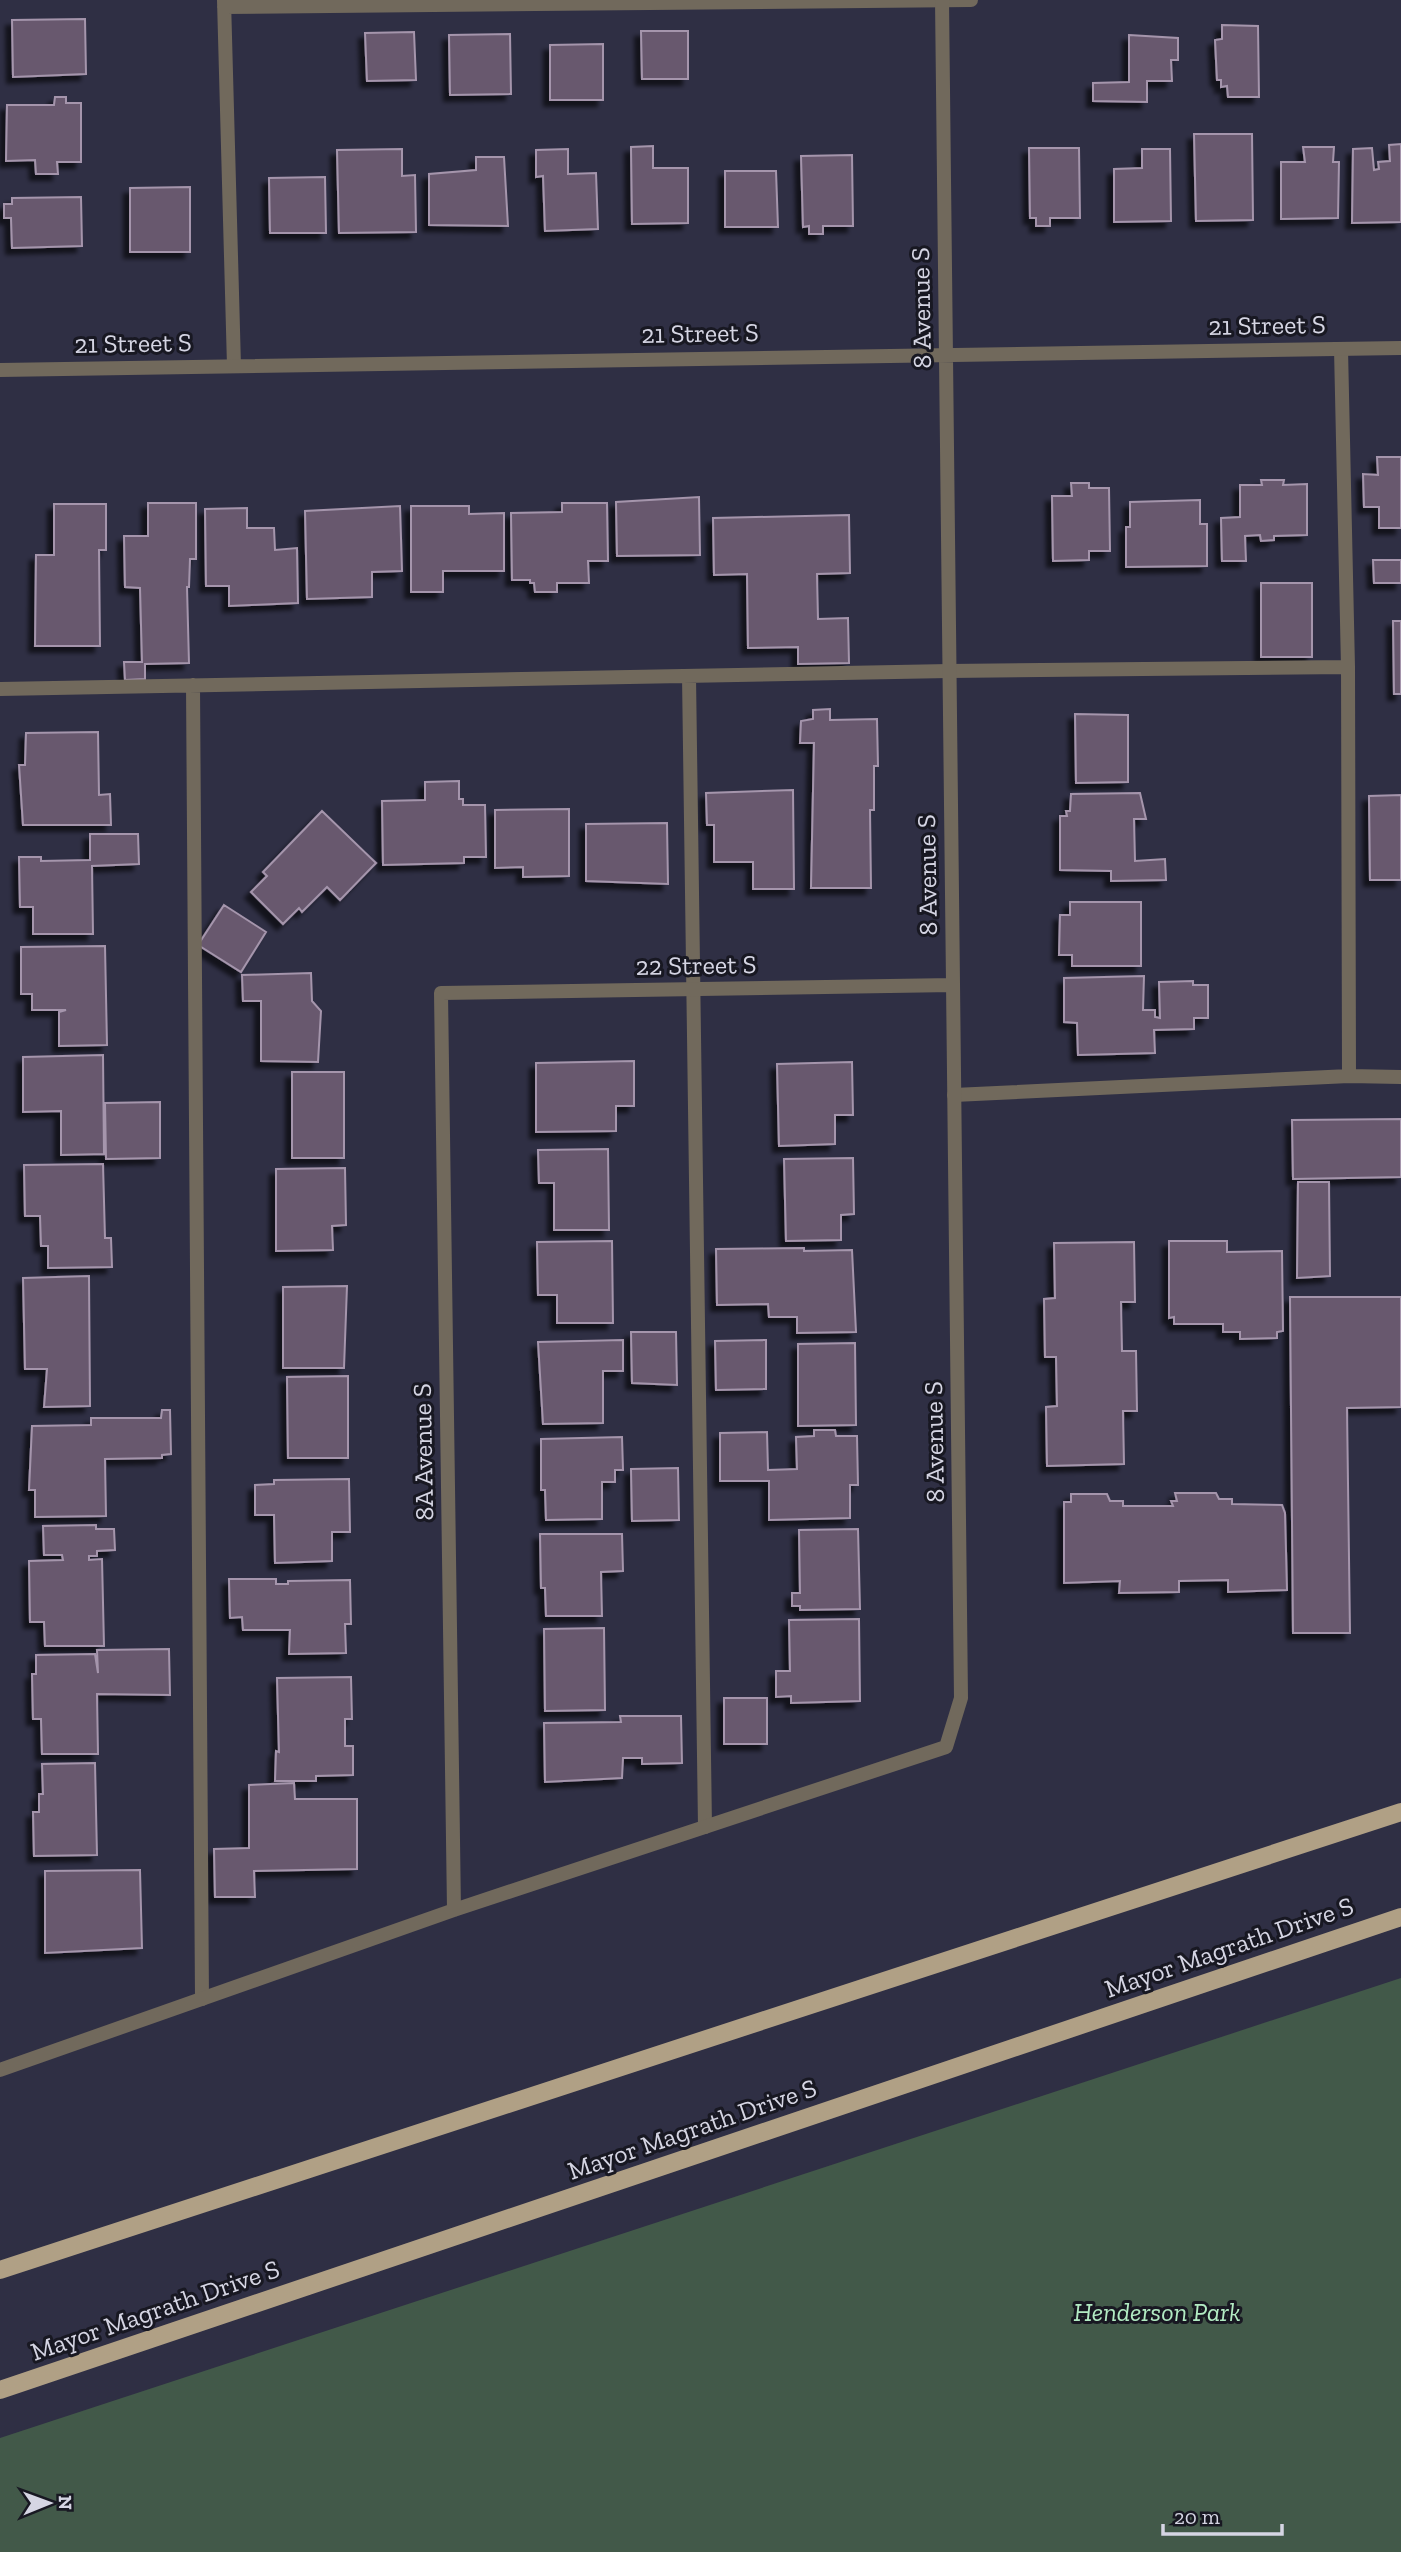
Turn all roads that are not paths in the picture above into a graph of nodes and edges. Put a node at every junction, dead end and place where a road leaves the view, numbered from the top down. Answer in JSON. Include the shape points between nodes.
{"nodes":[{"id":1,"x":942,"y":0,"type":"edge"},
{"id":2,"x":971,"y":0,"type":"edge"},
{"id":3,"x":224,"y":3,"type":"edge"},
{"id":4,"x":1401,"y":348,"type":"edge"},
{"id":5,"x":1341,"y":349,"type":"junction"},
{"id":6,"x":947,"y":353,"type":"junction"},
{"id":7,"x":234,"y":366,"type":"junction"},
{"id":8,"x":0,"y":370,"type":"edge"},
{"id":9,"x":1348,"y":667,"type":"junction"},
{"id":10,"x":949,"y":671,"type":"junction"},
{"id":11,"x":689,"y":676,"type":"junction"},
{"id":12,"x":193,"y":685,"type":"junction"},
{"id":13,"x":0,"y":689,"type":"edge"},
{"id":14,"x":953,"y":985,"type":"junction"},
{"id":15,"x":693,"y":989,"type":"junction"},
{"id":16,"x":441,"y":993,"type":"joint"},
{"id":17,"x":1349,"y":1076,"type":"junction"},
{"id":18,"x":1401,"y":1077,"type":"edge"},
{"id":19,"x":954,"y":1095,"type":"junction"},
{"id":20,"x":1401,"y":1812,"type":"edge"},
{"id":21,"x":705,"y":1827,"type":"junction"},
{"id":22,"x":454,"y":1910,"type":"junction"},
{"id":23,"x":1401,"y":1917,"type":"edge"},
{"id":24,"x":202,"y":1998,"type":"junction"},
{"id":25,"x":0,"y":2070,"type":"edge"},
{"id":26,"x":0,"y":2270,"type":"edge"},
{"id":27,"x":0,"y":2390,"type":"edge"}],
"edges":[{"from":1,"to":2,"type":"street"},
{"from":1,"to":3,"type":"street"},
{"from":1,"to":6,"type":"street","name":"8 Avenue S"},
{"from":3,"to":7,"type":"street"},
{"from":4,"to":5,"type":"street","name":"21 Street S"},
{"from":5,"to":6,"type":"street","name":"21 Street S"},
{"from":5,"to":9,"type":"street"},
{"from":6,"to":7,"type":"street","name":"21 Street S"},
{"from":6,"to":10,"type":"street","name":"8 Avenue S"},
{"from":7,"to":8,"type":"street","name":"21 Street S"},
{"from":9,"to":10,"type":"street"},
{"from":9,"to":17,"type":"street"},
{"from":10,"to":11,"type":"street"},
{"from":10,"to":14,"type":"street","name":"8 Avenue S"},
{"from":11,"to":12,"type":"street"},
{"from":11,"to":15,"type":"street"},
{"from":12,"to":13,"type":"street"},
{"from":12,"to":24,"type":"street"},
{"from":14,"to":15,"type":"street","name":"22 Street S"},
{"from":14,"to":19,"type":"street","name":"8 Avenue S"},
{"from":15,"to":16,"type":"street","name":"22 Street S"},
{"from":15,"to":21,"type":"street"},
{"from":16,"to":22,"type":"street","name":"8A Avenue S"},
{"from":17,"to":18,"type":"street"},
{"from":17,"to":19,"type":"street"},
{"from":19,"to":21,"type":"street","name":"8 Avenue S","via":[[961,1698],[946,1746]]},
{"from":20,"to":26,"type":"main road"},
{"from":21,"to":22,"type":"street"},
{"from":22,"to":24,"type":"street"},
{"from":23,"to":27,"type":"main road","name":"Mayor Magrath Drive S"},
{"from":24,"to":25,"type":"street"}]}
